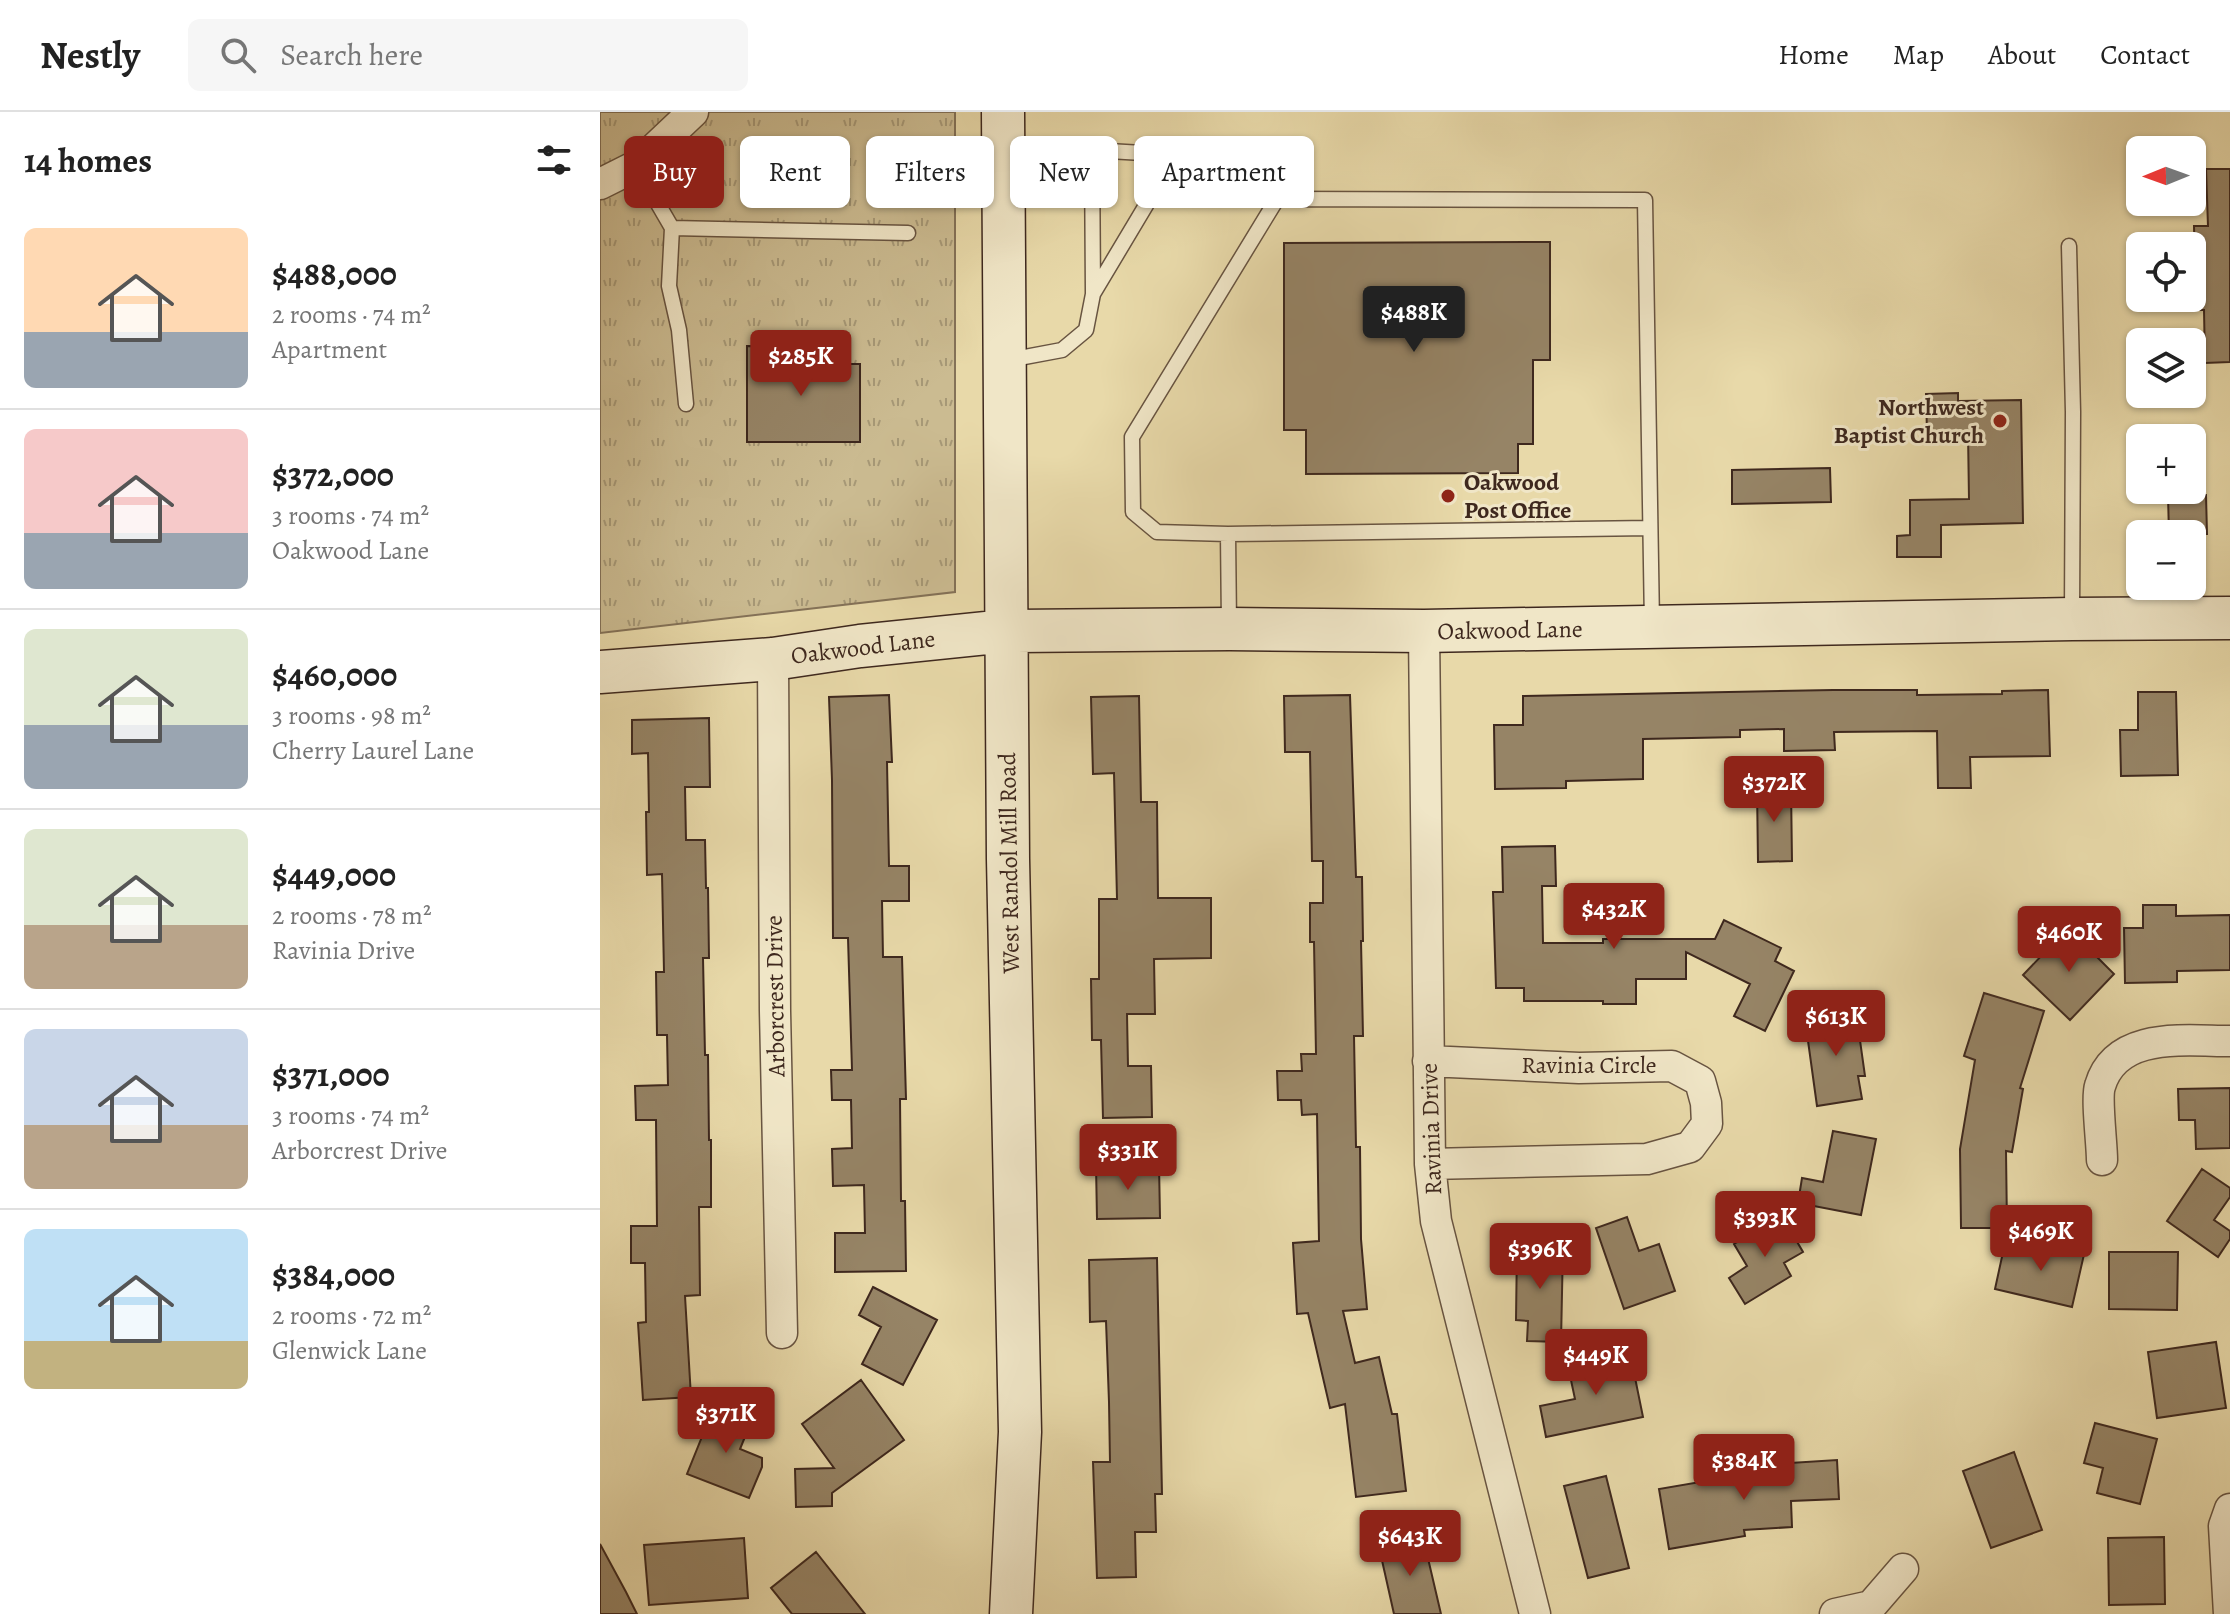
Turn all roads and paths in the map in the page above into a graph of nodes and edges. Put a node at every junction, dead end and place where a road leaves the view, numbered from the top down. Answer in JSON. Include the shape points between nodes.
{"nodes":[{"id":1,"x":693,"y":112,"type":"edge"},
{"id":2,"x":1003,"y":112,"type":"edge"},
{"id":3,"x":668,"y":136,"type":"edge"},
{"id":4,"x":624,"y":172,"type":"edge"},
{"id":5,"x":600,"y":184,"type":"edge"},
{"id":6,"x":660,"y":208,"type":"edge"},
{"id":7,"x":672,"y":228,"type":"junction"},
{"id":8,"x":908,"y":233,"type":"dead end"},
{"id":9,"x":2069,"y":246,"type":"dead end"},
{"id":10,"x":1093,"y":294,"type":"junction"},
{"id":11,"x":1004,"y":361,"type":"junction"},
{"id":12,"x":686,"y":404,"type":"dead end"},
{"id":13,"x":1650,"y":528,"type":"junction"},
{"id":14,"x":1228,"y":534,"type":"junction"},
{"id":15,"x":2230,"y":618,"type":"edge"},
{"id":16,"x":2072,"y":619,"type":"junction"},
{"id":17,"x":1652,"y":627,"type":"junction"},
{"id":18,"x":1229,"y":629,"type":"junction"},
{"id":19,"x":1006,"y":631,"type":"junction"},
{"id":20,"x":1424,"y":631,"type":"junction"},
{"id":21,"x":773,"y":659,"type":"junction"},
{"id":22,"x":600,"y":672,"type":"edge"},
{"id":23,"x":2230,"y":1041,"type":"edge"},
{"id":24,"x":1428,"y":1061,"type":"junction"},
{"id":25,"x":2102,"y":1160,"type":"dead end"},
{"id":26,"x":1430,"y":1164,"type":"junction"},
{"id":27,"x":782,"y":1333,"type":"dead end"},
{"id":28,"x":2230,"y":1509,"type":"edge"},
{"id":29,"x":1903,"y":1569,"type":"dead end"},
{"id":30,"x":1011,"y":1614,"type":"edge"},
{"id":31,"x":1535,"y":1614,"type":"edge"},
{"id":32,"x":1835,"y":1614,"type":"edge"},
{"id":33,"x":2229,"y":1614,"type":"edge"}],
"edges":[{"from":1,"to":3,"type":"street"},
{"from":2,"to":11,"type":"street","name":"West Randol Mill Road"},
{"from":4,"to":5,"type":"street"},
{"from":6,"to":7,"type":"lane"},
{"from":7,"to":8,"type":"lane"},
{"from":7,"to":12,"type":"lane","via":[[669,286]]},
{"from":9,"to":16,"type":"lane"},
{"from":10,"to":10,"type":"lane","via":[[1092,150],[1176,155],[1169,168]]},
{"from":10,"to":11,"type":"lane","via":[[1086,330],[1062,350]]},
{"from":11,"to":19,"type":"street","name":"West Randol Mill Road"},
{"from":13,"to":14,"type":"lane"},
{"from":13,"to":14,"type":"lane","via":[[1645,200],[1277,199],[1132,437],[1133,512],[1157,532]]},
{"from":13,"to":17,"type":"lane"},
{"from":14,"to":18,"type":"lane"},
{"from":15,"to":16,"type":"street","name":"Oakwood Lane"},
{"from":16,"to":17,"type":"street","name":"Oakwood Lane"},
{"from":17,"to":20,"type":"street","name":"Oakwood Lane"},
{"from":18,"to":19,"type":"street","name":"Oakwood Lane"},
{"from":18,"to":20,"type":"street","name":"Oakwood Lane"},
{"from":19,"to":21,"type":"street","name":"Oakwood Lane"},
{"from":19,"to":30,"type":"street","name":"West Randol Mill Road","via":[[1020,1432]]},
{"from":20,"to":24,"type":"street","name":"Ravinia Drive"},
{"from":21,"to":22,"type":"street","name":"Oakwood Lane"},
{"from":21,"to":27,"type":"street","name":"Arborcrest Drive"},
{"from":23,"to":25,"type":"street","via":[[2171,1040],[2138,1046],[2111,1062],[2099,1088]]},
{"from":24,"to":26,"type":"street","name":"Ravinia Drive"},
{"from":24,"to":26,"type":"street","name":"Ravinia Circle","via":[[1672,1066],[1700,1081],[1707,1124],[1690,1147],[1647,1159]]},
{"from":26,"to":31,"type":"street","name":"Ravinia Drive","via":[[1436,1221]]},
{"from":28,"to":33,"type":"street","via":[[2224,1526]]},
{"from":29,"to":32,"type":"street","via":[[1871,1606]]}]}
